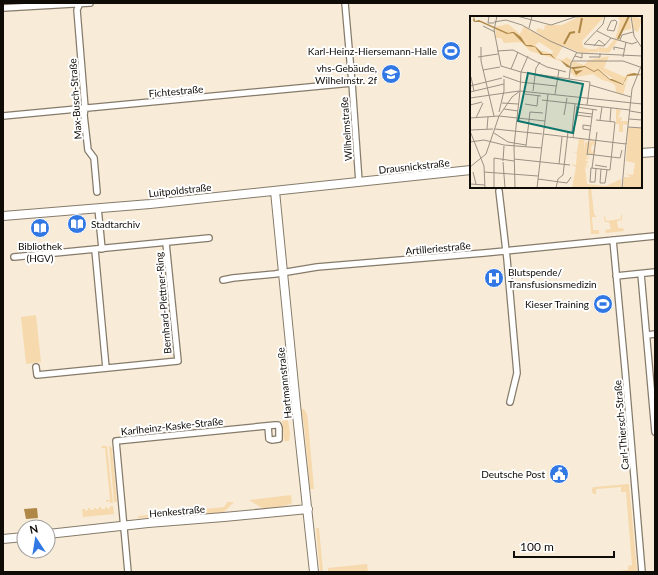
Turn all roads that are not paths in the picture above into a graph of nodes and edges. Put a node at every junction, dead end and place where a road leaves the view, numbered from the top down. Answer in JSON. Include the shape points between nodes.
{"nodes":[{"id":1,"x":80,"y":3,"type":"edge"},
{"id":2,"x":90,"y":3,"type":"edge"},
{"id":3,"x":345,"y":3,"type":"edge"},
{"id":4,"x":3,"y":8,"type":"edge"},
{"id":5,"x":352,"y":83,"type":"junction"},
{"id":6,"x":85,"y":108,"type":"junction"},
{"id":7,"x":3,"y":116,"type":"edge"},
{"id":8,"x":655,"y":152,"type":"edge"},
{"id":9,"x":642,"y":153,"type":"edge"},
{"id":10,"x":470,"y":170,"type":"edge"},
{"id":11,"x":358,"y":182,"type":"junction"},
{"id":12,"x":275,"y":191,"type":"junction"},
{"id":13,"x":499,"y":191,"type":"dead end"},
{"id":14,"x":97,"y":192,"type":"dead end"},
{"id":15,"x":98,"y":208,"type":"junction"},
{"id":16,"x":3,"y":216,"type":"edge"},
{"id":17,"x":655,"y":236,"type":"edge"},
{"id":18,"x":209,"y":238,"type":"dead end"},
{"id":19,"x":613,"y":240,"type":"junction"},
{"id":20,"x":166,"y":243,"type":"junction"},
{"id":21,"x":102,"y":249,"type":"junction"},
{"id":22,"x":94,"y":250,"type":"junction"},
{"id":23,"x":505,"y":251,"type":"junction"},
{"id":24,"x":14,"y":257,"type":"dead end"},
{"id":25,"x":283,"y":272,"type":"junction"},
{"id":26,"x":655,"y":272,"type":"edge"},
{"id":27,"x":641,"y":274,"type":"junction"},
{"id":28,"x":616,"y":276,"type":"junction"},
{"id":29,"x":223,"y":280,"type":"dead end"},
{"id":30,"x":655,"y":334,"type":"edge"},
{"id":31,"x":646,"y":335,"type":"junction"},
{"id":32,"x":36,"y":367,"type":"dead end"},
{"id":33,"x":106,"y":368,"type":"junction"},
{"id":34,"x":652,"y":372,"type":"edge"},
{"id":35,"x":510,"y":402,"type":"dead end"},
{"id":36,"x":268,"y":426,"type":"dead end"},
{"id":37,"x":655,"y":432,"type":"edge"},
{"id":38,"x":308,"y":509,"type":"junction"},
{"id":39,"x":124,"y":527,"type":"junction"},
{"id":40,"x":56,"y":533,"type":"edge"},
{"id":41,"x":16,"y":538,"type":"edge"},
{"id":42,"x":3,"y":539,"type":"edge"},
{"id":43,"x":128,"y":572,"type":"edge"},
{"id":44,"x":314,"y":572,"type":"edge"},
{"id":45,"x":642,"y":572,"type":"edge"}],
"edges":[{"from":1,"to":2,"type":"street"},
{"from":1,"to":4,"type":"street"},
{"from":1,"to":6,"type":"street","name":"Max-Busch-Straße","via":[[77,10]]},
{"from":3,"to":5,"type":"street","name":"Wilhelmstraße"},
{"from":5,"to":6,"type":"street","name":"Fichtestraße"},
{"from":5,"to":11,"type":"street","name":"Wilhelmstraße"},
{"from":6,"to":7,"type":"street","name":"Fichtestraße"},
{"from":6,"to":14,"type":"street","name":"Max-Busch-Straße","via":[[88,150],[94,158]]},
{"from":8,"to":9,"type":"main road"},
{"from":10,"to":11,"type":"main road","name":"Drausnickstraße"},
{"from":11,"to":12,"type":"main road","name":"Luitpoldstraße"},
{"from":12,"to":15,"type":"main road","name":"Luitpoldstraße"},
{"from":12,"to":25,"type":"main road","name":"Hartmannstraße"},
{"from":13,"to":23,"type":"street"},
{"from":15,"to":16,"type":"main road","name":"Luitpoldstraße"},
{"from":15,"to":21,"type":"street"},
{"from":17,"to":19,"type":"street","name":"Artilleriestraße"},
{"from":18,"to":20,"type":"street","name":"Bernhard-Plettner-Ring"},
{"from":19,"to":23,"type":"street","name":"Artilleriestraße"},
{"from":19,"to":28,"type":"street","name":"Carl-Thiersch-Straße"},
{"from":20,"to":21,"type":"street","name":"Bernhard-Plettner-Ring"},
{"from":20,"to":33,"type":"street","name":"Bernhard-Plettner-Ring","via":[[178,362]]},
{"from":21,"to":22,"type":"street","name":"Bernhard-Plettner-Ring"},
{"from":22,"to":24,"type":"street","name":"Bernhard-Plettner-Ring"},
{"from":22,"to":33,"type":"street"},
{"from":23,"to":25,"type":"street","name":"Artilleriestraße"},
{"from":23,"to":35,"type":"street","via":[[518,373]]},
{"from":25,"to":29,"type":"street","name":"Artilleriestraße"},
{"from":25,"to":38,"type":"main road","name":"Hartmannstraße"},
{"from":26,"to":27,"type":"street"},
{"from":27,"to":28,"type":"street"},
{"from":27,"to":31,"type":"street"},
{"from":28,"to":45,"type":"street","name":"Carl-Thiersch-Straße"},
{"from":30,"to":31,"type":"street"},
{"from":31,"to":34,"type":"street"},
{"from":32,"to":33,"type":"street","name":"Bernhard-Plettner-Ring","via":[[37,375]]},
{"from":34,"to":37,"type":"street"},
{"from":36,"to":39,"type":"street","name":"Karlheinz-Kaske-Straße","via":[[116,440]]},
{"from":38,"to":39,"type":"main road","name":"Henkestraße"},
{"from":38,"to":44,"type":"main road","name":"Hartmannstraße"},
{"from":39,"to":40,"type":"main road","name":"Henkestraße"},
{"from":39,"to":43,"type":"street"},
{"from":41,"to":42,"type":"main road"}]}
